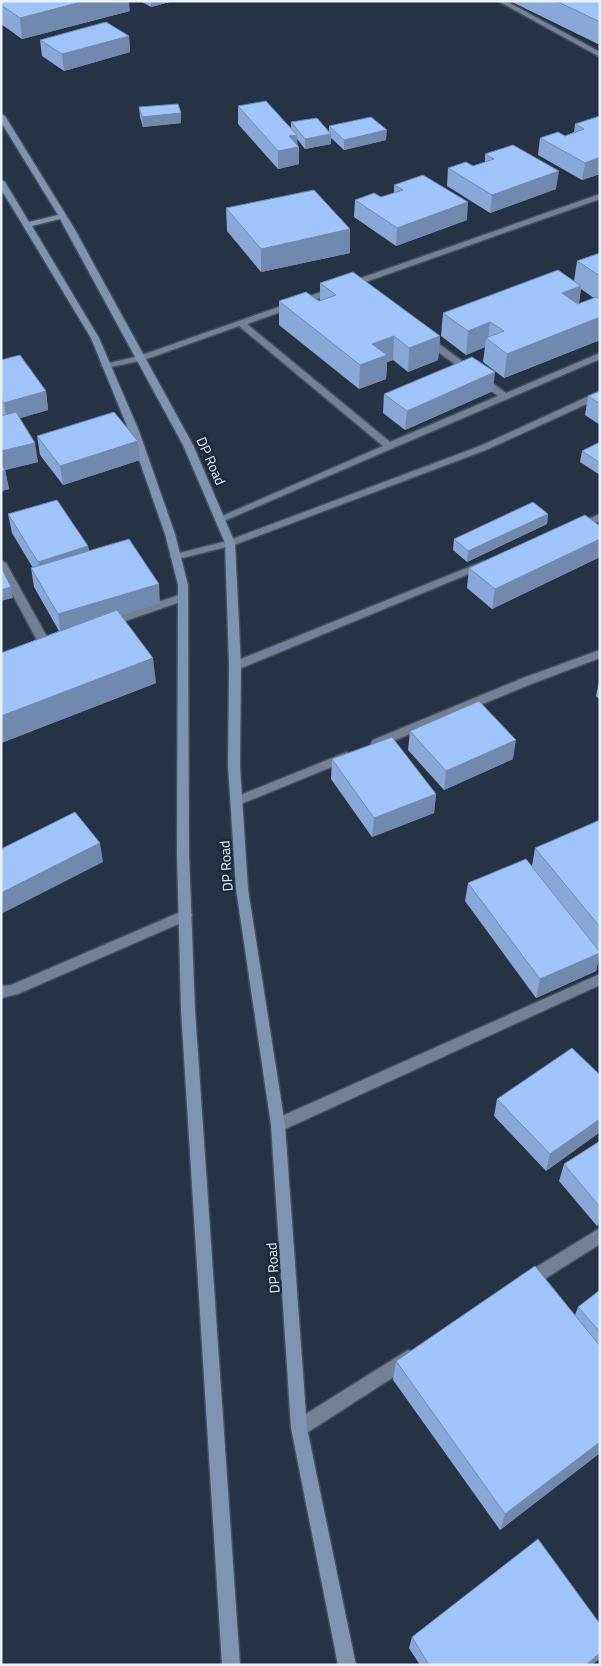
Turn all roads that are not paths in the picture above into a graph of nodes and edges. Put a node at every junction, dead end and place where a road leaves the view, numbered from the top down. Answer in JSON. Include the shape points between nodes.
{"nodes":[{"id":1,"x":501,"y":1,"type":"edge"},
{"id":2,"x":600,"y":55,"type":"edge"},
{"id":3,"x":1,"y":116,"type":"edge"},
{"id":4,"x":1,"y":182,"type":"edge"},
{"id":5,"x":599,"y":196,"type":"edge"},
{"id":6,"x":63,"y":216,"type":"junction"},
{"id":7,"x":27,"y":225,"type":"junction"},
{"id":8,"x":241,"y":323,"type":"junction"},
{"id":9,"x":421,"y":335,"type":"edge"},
{"id":10,"x":600,"y":356,"type":"edge"},
{"id":11,"x":141,"y":358,"type":"junction"},
{"id":12,"x":106,"y":365,"type":"junction"},
{"id":13,"x":600,"y":394,"type":"edge"},
{"id":14,"x":506,"y":397,"type":"junction"},
{"id":15,"x":390,"y":447,"type":"junction"},
{"id":16,"x":600,"y":517,"type":"edge"},
{"id":17,"x":220,"y":519,"type":"junction"},
{"id":18,"x":563,"y":532,"type":"edge"},
{"id":19,"x":230,"y":543,"type":"junction"},
{"id":20,"x":175,"y":557,"type":"junction"},
{"id":21,"x":490,"y":561,"type":"edge"},
{"id":22,"x":1,"y":563,"type":"edge"},
{"id":23,"x":182,"y":598,"type":"junction"},
{"id":24,"x":100,"y":625,"type":"edge"},
{"id":25,"x":45,"y":644,"type":"edge"},
{"id":26,"x":600,"y":654,"type":"edge"},
{"id":27,"x":235,"y":666,"type":"junction"},
{"id":28,"x":237,"y":801,"type":"junction"},
{"id":29,"x":185,"y":915,"type":"junction"},
{"id":30,"x":600,"y":979,"type":"edge"},
{"id":31,"x":1,"y":992,"type":"edge"},
{"id":32,"x":278,"y":1125,"type":"junction"},
{"id":33,"x":600,"y":1235,"type":"edge"},
{"id":34,"x":512,"y":1291,"type":"edge"},
{"id":35,"x":422,"y":1349,"type":"edge"},
{"id":36,"x":299,"y":1428,"type":"junction"},
{"id":37,"x":231,"y":1665,"type":"edge"},
{"id":38,"x":347,"y":1665,"type":"edge"}],
"edges":[{"from":1,"to":2,"type":"street"},
{"from":3,"to":6,"type":"street","name":"DP Road"},
{"from":4,"to":7,"type":"street"},
{"from":5,"to":8,"type":"street","via":[[355,286]]},
{"from":6,"to":7,"type":"street"},
{"from":6,"to":11,"type":"street","name":"DP Road"},
{"from":7,"to":12,"type":"street","via":[[95,338]]},
{"from":8,"to":11,"type":"street"},
{"from":8,"to":15,"type":"street"},
{"from":9,"to":14,"type":"street"},
{"from":10,"to":14,"type":"street"},
{"from":11,"to":12,"type":"street"},
{"from":11,"to":17,"type":"street","name":"DP Road","via":[[188,445]]},
{"from":12,"to":20,"type":"street","via":[[134,431]]},
{"from":13,"to":19,"type":"street","via":[[483,448]]},
{"from":14,"to":15,"type":"street"},
{"from":15,"to":17,"type":"street"},
{"from":16,"to":18,"type":"street"},
{"from":17,"to":19,"type":"street","name":"DP Road"},
{"from":19,"to":20,"type":"street"},
{"from":19,"to":27,"type":"street","name":"DP Road"},
{"from":20,"to":23,"type":"street"},
{"from":21,"to":27,"type":"street"},
{"from":22,"to":25,"type":"street"},
{"from":23,"to":24,"type":"street"},
{"from":23,"to":29,"type":"street"},
{"from":26,"to":28,"type":"street"},
{"from":27,"to":28,"type":"street","name":"DP Road"},
{"from":28,"to":32,"type":"street","name":"DP Road","via":[[242,889]]},
{"from":29,"to":31,"type":"street","via":[[13,990]]},
{"from":29,"to":37,"type":"street","via":[[188,1010]]},
{"from":30,"to":32,"type":"street"},
{"from":32,"to":36,"type":"street","name":"DP Road"},
{"from":33,"to":34,"type":"street"},
{"from":35,"to":36,"type":"street"},
{"from":36,"to":38,"type":"street","name":"DP Road"}]}
